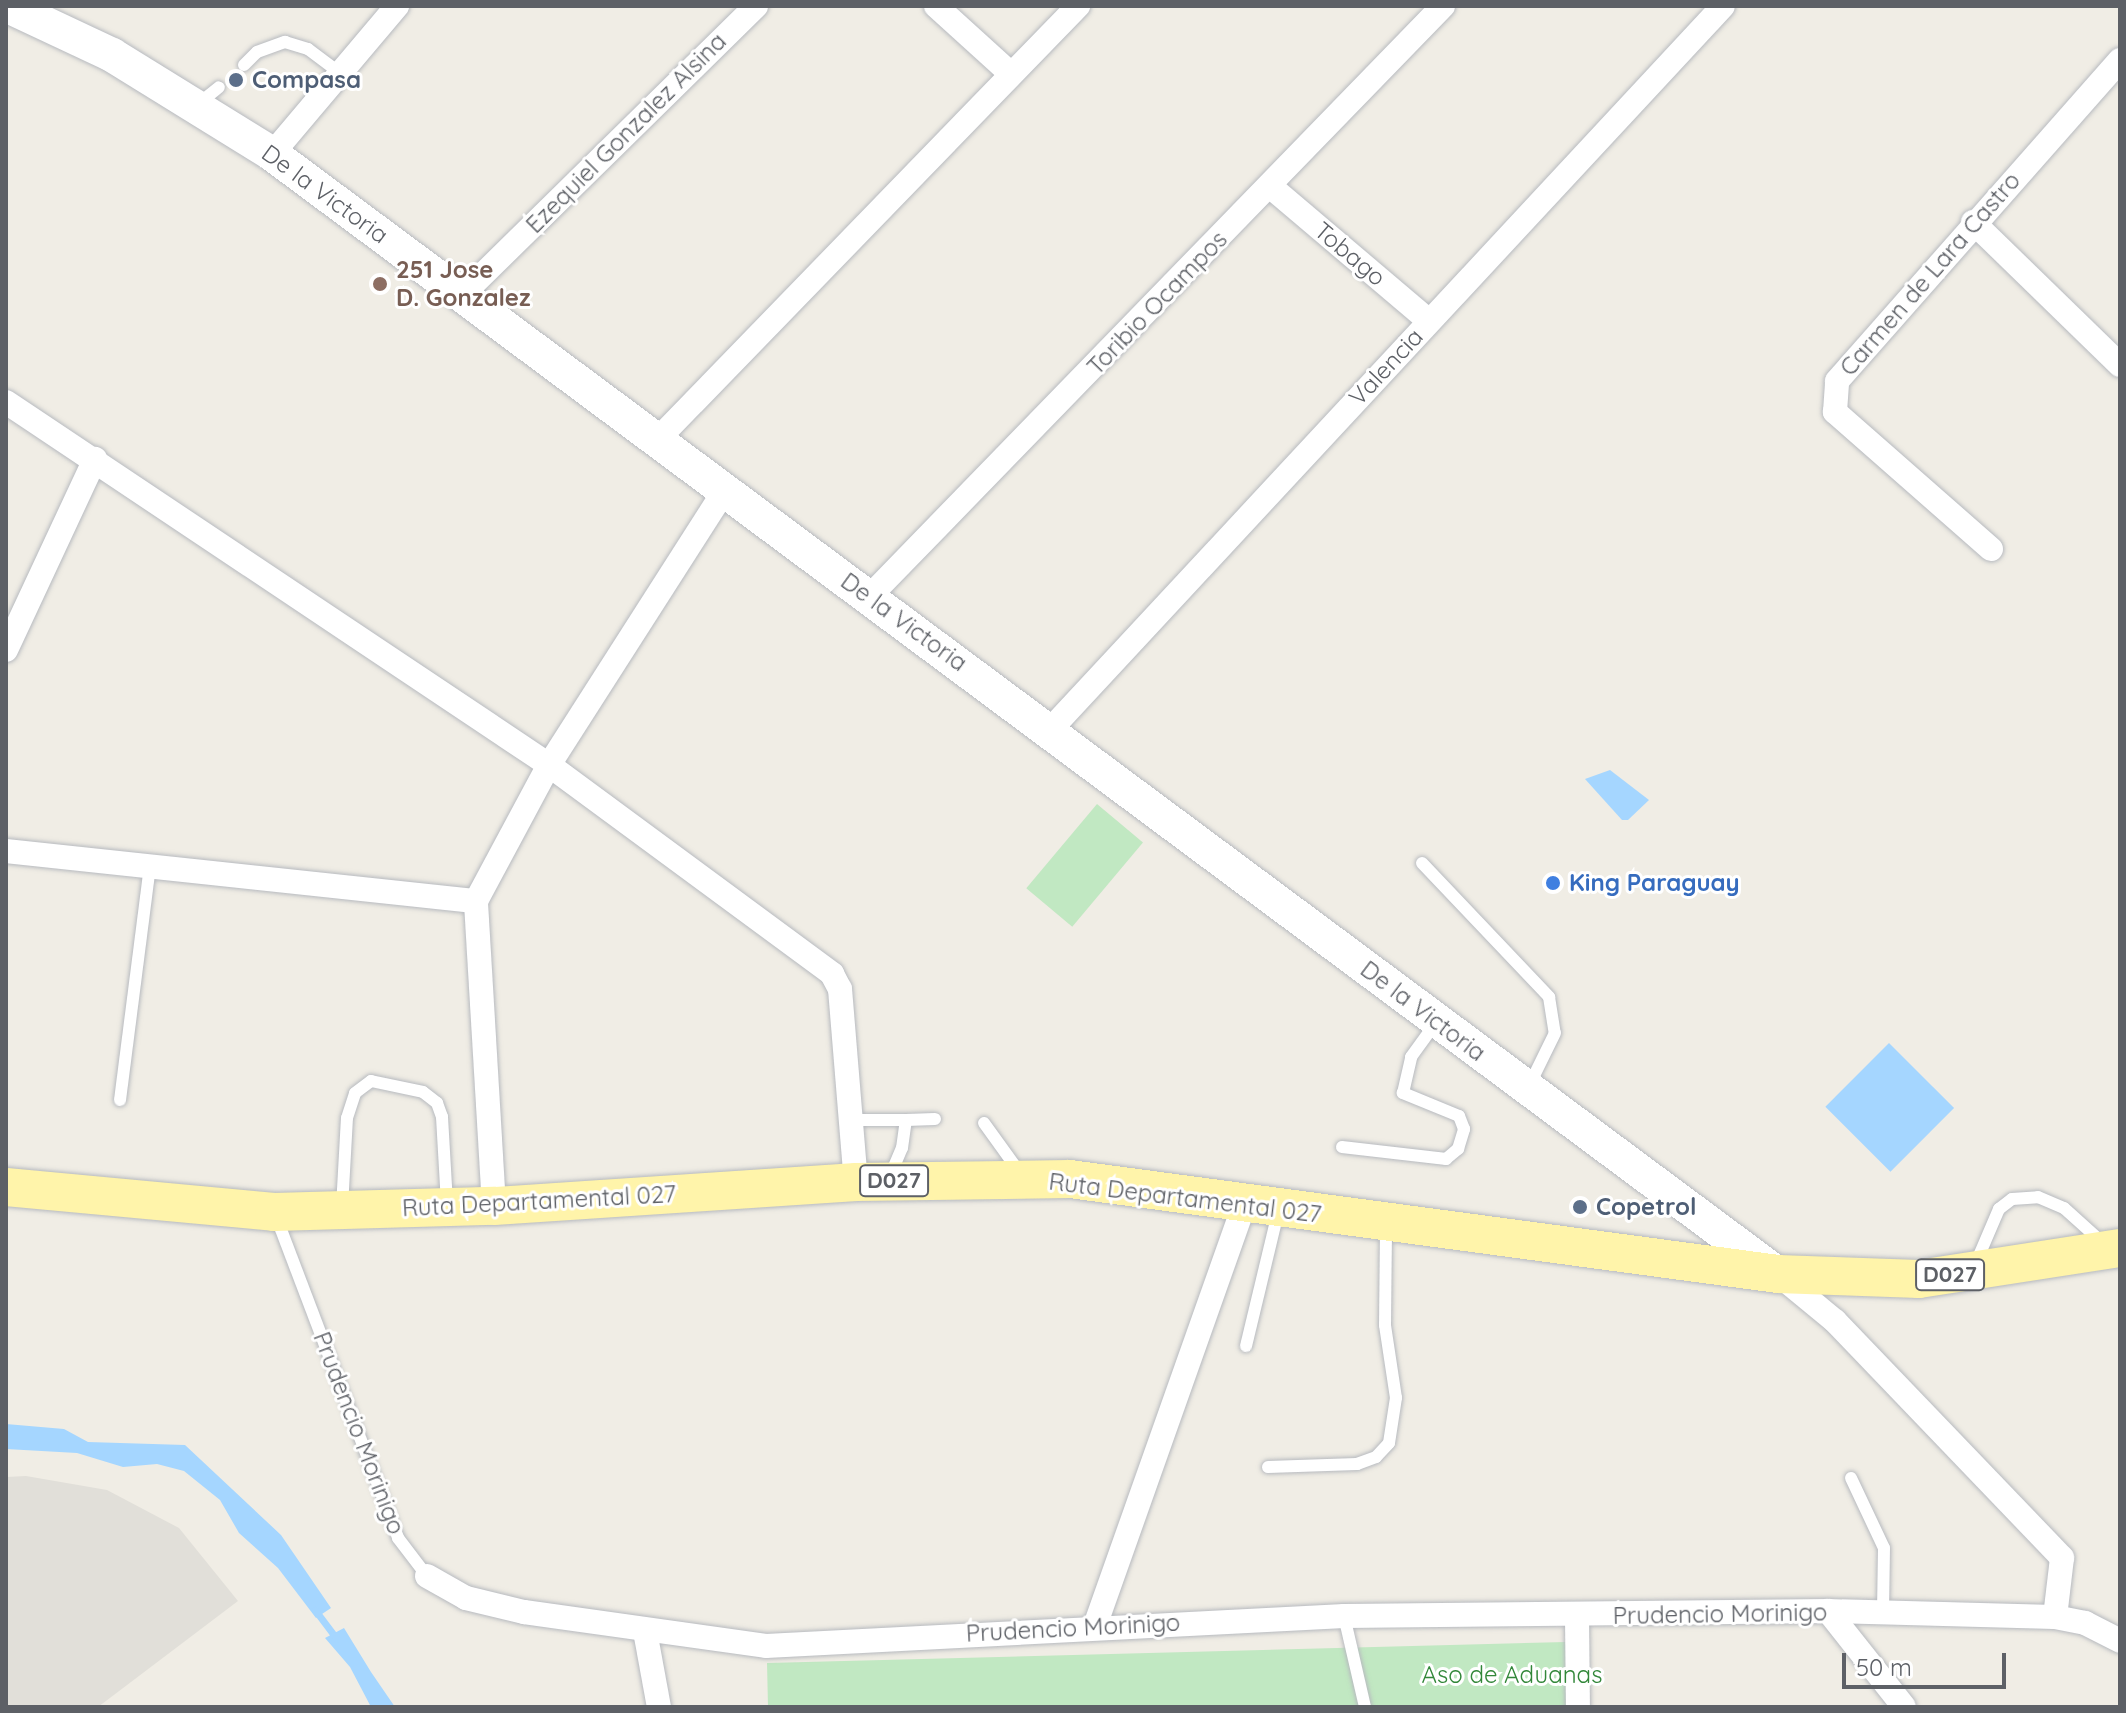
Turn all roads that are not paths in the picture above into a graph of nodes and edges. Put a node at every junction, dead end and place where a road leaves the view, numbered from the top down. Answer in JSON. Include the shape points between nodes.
{"nodes":[{"id":1,"x":8,"y":6,"type":"edge"},
{"id":2,"x":397,"y":6,"type":"edge"},
{"id":3,"x":756,"y":6,"type":"edge"},
{"id":4,"x":936,"y":6,"type":"edge"},
{"id":5,"x":1078,"y":6,"type":"edge"},
{"id":6,"x":1443,"y":6,"type":"edge"},
{"id":7,"x":1723,"y":6,"type":"edge"},
{"id":8,"x":2120,"y":60,"type":"edge"},
{"id":9,"x":244,"y":65,"type":"dead end"},
{"id":10,"x":340,"y":73,"type":"junction"},
{"id":11,"x":1011,"y":74,"type":"junction"},
{"id":12,"x":272,"y":154,"type":"junction"},
{"id":13,"x":1271,"y":187,"type":"junction"},
{"id":14,"x":1973,"y":222,"type":"junction"},
{"id":15,"x":463,"y":294,"type":"junction"},
{"id":16,"x":1429,"y":321,"type":"junction"},
{"id":17,"x":2120,"y":365,"type":"edge"},
{"id":18,"x":6,"y":402,"type":"edge"},
{"id":19,"x":657,"y":440,"type":"junction"},
{"id":20,"x":95,"y":459,"type":"junction"},
{"id":21,"x":725,"y":490,"type":"junction"},
{"id":22,"x":1991,"y":549,"type":"dead end"},
{"id":23,"x":869,"y":597,"type":"junction"},
{"id":24,"x":6,"y":650,"type":"edge"},
{"id":25,"x":1050,"y":730,"type":"junction"},
{"id":26,"x":549,"y":765,"type":"junction"},
{"id":27,"x":6,"y":851,"type":"edge"},
{"id":28,"x":1422,"y":863,"type":"dead end"},
{"id":29,"x":150,"y":866,"type":"junction"},
{"id":30,"x":476,"y":901,"type":"junction"},
{"id":31,"x":1437,"y":1022,"type":"junction"},
{"id":32,"x":1527,"y":1089,"type":"junction"},
{"id":33,"x":120,"y":1100,"type":"dead end"},
{"id":34,"x":935,"y":1119,"type":"dead end"},
{"id":35,"x":851,"y":1120,"type":"junction"},
{"id":36,"x":906,"y":1120,"type":"junction"},
{"id":37,"x":984,"y":1123,"type":"dead end"},
{"id":38,"x":1342,"y":1147,"type":"dead end"},
{"id":39,"x":1024,"y":1179,"type":"junction"},
{"id":40,"x":872,"y":1181,"type":"junction"},
{"id":41,"x":6,"y":1187,"type":"edge"},
{"id":42,"x":494,"y":1206,"type":"junction"},
{"id":43,"x":1261,"y":1207,"type":"junction"},
{"id":44,"x":447,"y":1208,"type":"junction"},
{"id":45,"x":342,"y":1211,"type":"junction"},
{"id":46,"x":274,"y":1212,"type":"junction"},
{"id":47,"x":1386,"y":1224,"type":"junction"},
{"id":48,"x":2114,"y":1249,"type":"edge"},
{"id":49,"x":1972,"y":1271,"type":"junction"},
{"id":50,"x":1778,"y":1274,"type":"junction"},
{"id":51,"x":1246,"y":1346,"type":"dead end"},
{"id":52,"x":1268,"y":1467,"type":"dead end"},
{"id":53,"x":1851,"y":1478,"type":"dead end"},
{"id":54,"x":427,"y":1576,"type":"joint"},
{"id":55,"x":1828,"y":1611,"type":"junction"},
{"id":56,"x":1883,"y":1612,"type":"junction"},
{"id":57,"x":1344,"y":1616,"type":"junction"},
{"id":58,"x":1577,"y":1617,"type":"junction"},
{"id":59,"x":2055,"y":1617,"type":"junction"},
{"id":60,"x":1095,"y":1626,"type":"junction"},
{"id":61,"x":645,"y":1631,"type":"junction"},
{"id":62,"x":2120,"y":1641,"type":"edge"},
{"id":63,"x":659,"y":1707,"type":"edge"},
{"id":64,"x":1365,"y":1707,"type":"edge"},
{"id":65,"x":1578,"y":1707,"type":"edge"},
{"id":66,"x":1904,"y":1707,"type":"edge"}],
"edges":[{"from":1,"to":12,"type":"main road","name":"De la Victoria","via":[[208,96]]},
{"from":2,"to":10,"type":"street"},
{"from":3,"to":15,"type":"street","name":"Ezequiel Gonzalez Alsina"},
{"from":4,"to":11,"type":"street"},
{"from":5,"to":11,"type":"street"},
{"from":6,"to":13,"type":"street","name":"Toribio Ocampos"},
{"from":7,"to":16,"type":"street","name":"Valencia"},
{"from":8,"to":14,"type":"street","name":"Carmen de Lara Castro"},
{"from":9,"to":10,"type":"lane","via":[[257,52],[285,42],[308,49]]},
{"from":10,"to":12,"type":"street"},
{"from":11,"to":19,"type":"street"},
{"from":12,"to":15,"type":"main road","name":"De la Victoria"},
{"from":13,"to":16,"type":"street","name":"Tobago"},
{"from":13,"to":23,"type":"street","name":"Toribio Ocampos"},
{"from":14,"to":17,"type":"street"},
{"from":14,"to":22,"type":"street","name":"Carmen de Lara Castro","via":[[1837,381],[1835,412]]},
{"from":15,"to":19,"type":"main road","name":"De la Victoria"},
{"from":16,"to":25,"type":"street","name":"Valencia"},
{"from":18,"to":20,"type":"street"},
{"from":19,"to":21,"type":"main road","name":"De la Victoria"},
{"from":20,"to":24,"type":"street"},
{"from":20,"to":26,"type":"street"},
{"from":21,"to":23,"type":"main road","name":"De la Victoria"},
{"from":21,"to":26,"type":"street"},
{"from":23,"to":25,"type":"main road","name":"De la Victoria"},
{"from":25,"to":31,"type":"main road","name":"De la Victoria"},
{"from":26,"to":30,"type":"street"},
{"from":26,"to":35,"type":"street","via":[[832,974],[840,989]]},
{"from":27,"to":29,"type":"street"},
{"from":28,"to":32,"type":"lane","via":[[1549,997],[1555,1033]]},
{"from":29,"to":30,"type":"street"},
{"from":29,"to":33,"type":"lane"},
{"from":30,"to":42,"type":"street"},
{"from":31,"to":32,"type":"main road","name":"De la Victoria"},
{"from":31,"to":38,"type":"lane","via":[[1411,1057],[1403,1093],[1459,1116],[1464,1134],[1458,1149],[1446,1159]]},
{"from":32,"to":50,"type":"main road","name":"De la Victoria"},
{"from":34,"to":36,"type":"lane"},
{"from":35,"to":36,"type":"lane"},
{"from":35,"to":40,"type":"street"},
{"from":36,"to":40,"type":"lane","via":[[902,1148]]},
{"from":37,"to":39,"type":"lane"},
{"from":39,"to":40,"type":"main road","name":"Ruta Departamental 027","number":"D027"},
{"from":39,"to":43,"type":"main road","name":"Ruta Departamental 027","number":"D027","via":[[1070,1179]]},
{"from":40,"to":42,"type":"main road","name":"Ruta Departamental 027","number":"D027"},
{"from":41,"to":46,"type":"main road","name":"Ruta Departamental 027","number":"D027"},
{"from":42,"to":44,"type":"main road","name":"Ruta Departamental 027","number":"D027"},
{"from":43,"to":47,"type":"main road","name":"Ruta Departamental 027","number":"D027"},
{"from":43,"to":51,"type":"lane"},
{"from":43,"to":60,"type":"street"},
{"from":44,"to":45,"type":"main road","name":"Ruta Departamental 027","number":"D027"},
{"from":44,"to":45,"type":"lane","via":[[437,1103],[423,1092],[371,1081],[355,1093],[347,1118]]},
{"from":45,"to":46,"type":"main road","name":"Ruta Departamental 027","number":"D027"},
{"from":46,"to":54,"type":"lane","name":"Prudencio Morinigo","via":[[398,1538]]},
{"from":47,"to":50,"type":"main road","name":"Ruta Departamental 027","number":"D027"},
{"from":47,"to":52,"type":"lane","via":[[1385,1325],[1396,1398],[1389,1443],[1376,1457],[1357,1464]]},
{"from":48,"to":49,"type":"main road","name":"Ruta Departamental 027","number":"D027"},
{"from":48,"to":49,"type":"lane","via":[[2064,1208],[2038,1197],[2012,1199],[1999,1209]]},
{"from":49,"to":50,"type":"main road","name":"Ruta Departamental 027","number":"D027","via":[[1919,1279]]},
{"from":50,"to":59,"type":"street","via":[[1835,1321],[2062,1558]]},
{"from":53,"to":56,"type":"lane","via":[[1884,1548]]},
{"from":54,"to":61,"type":"street","name":"Prudencio Morinigo","via":[[466,1598]]},
{"from":55,"to":56,"type":"street","name":"Prudencio Morinigo"},
{"from":55,"to":58,"type":"street","name":"Prudencio Morinigo"},
{"from":55,"to":66,"type":"street"},
{"from":56,"to":59,"type":"street","name":"Prudencio Morinigo"},
{"from":57,"to":58,"type":"street","name":"Prudencio Morinigo"},
{"from":57,"to":60,"type":"street","name":"Prudencio Morinigo"},
{"from":57,"to":64,"type":"lane"},
{"from":58,"to":65,"type":"street"},
{"from":59,"to":62,"type":"street","name":"Prudencio Morinigo","via":[[2085,1623]]},
{"from":60,"to":61,"type":"street","name":"Prudencio Morinigo","via":[[766,1646]]},
{"from":61,"to":63,"type":"street"}]}
